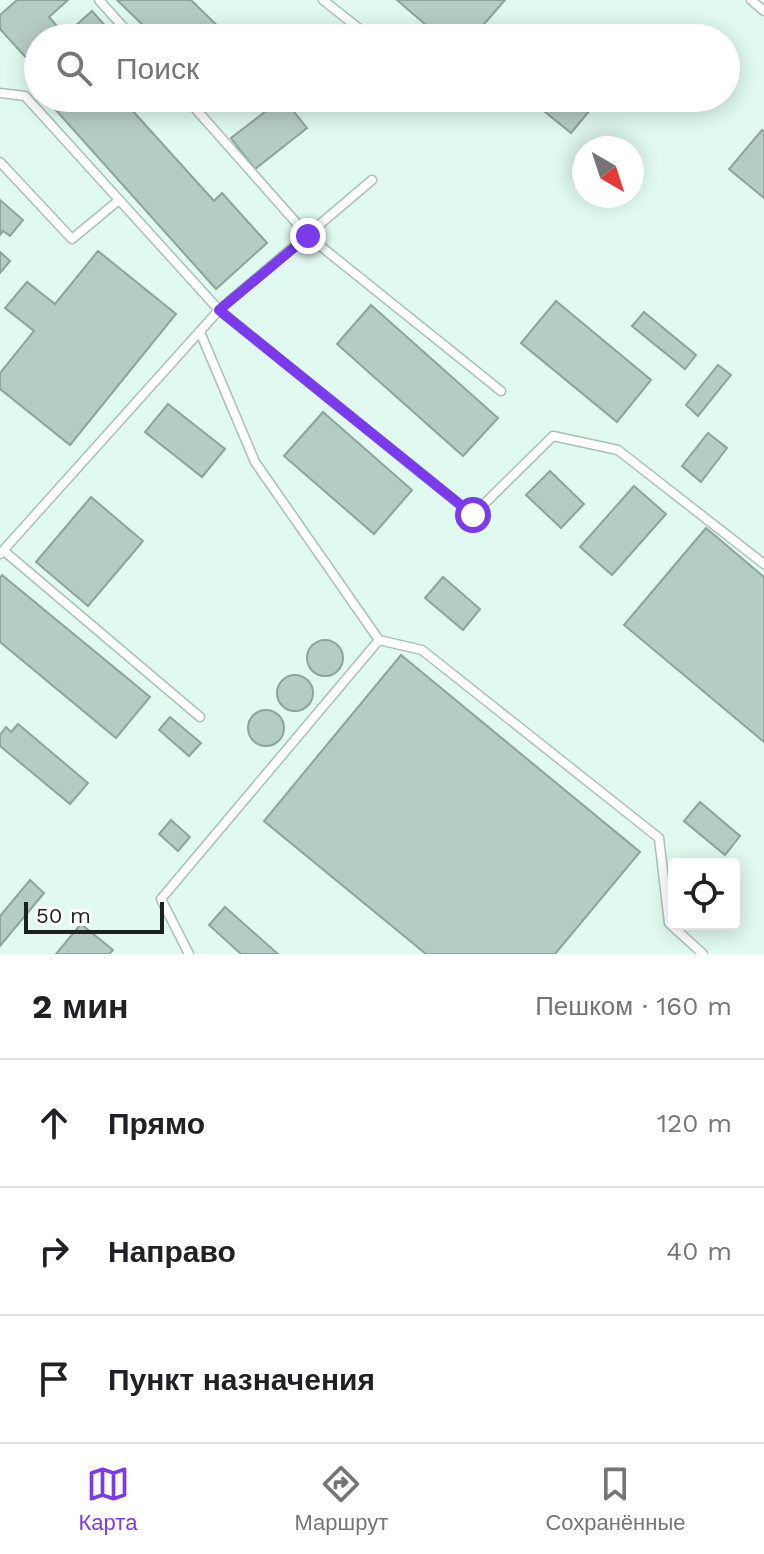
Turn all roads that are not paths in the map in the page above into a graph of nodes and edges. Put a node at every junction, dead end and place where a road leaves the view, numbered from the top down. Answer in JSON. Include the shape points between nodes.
{"nodes":[{"id":1,"x":99,"y":0,"type":"edge"},
{"id":2,"x":323,"y":0,"type":"edge"},
{"id":3,"x":751,"y":0,"type":"edge"},
{"id":4,"x":764,"y":11,"type":"edge"},
{"id":5,"x":120,"y":24,"type":"edge"},
{"id":6,"x":353,"y":24,"type":"edge"},
{"id":7,"x":0,"y":93,"type":"edge"},
{"id":8,"x":24,"y":96,"type":"edge"},
{"id":9,"x":39,"y":112,"type":"edge"},
{"id":10,"x":198,"y":112,"type":"edge"},
{"id":11,"x":0,"y":162,"type":"edge"},
{"id":12,"x":372,"y":180,"type":"dead end"},
{"id":13,"x":119,"y":200,"type":"junction"},
{"id":14,"x":308,"y":236,"type":"junction"},
{"id":15,"x":219,"y":310,"type":"junction"},
{"id":16,"x":200,"y":332,"type":"junction"},
{"id":17,"x":501,"y":391,"type":"dead end"},
{"id":18,"x":2,"y":552,"type":"edge"},
{"id":19,"x":764,"y":564,"type":"edge"},
{"id":20,"x":379,"y":640,"type":"junction"},
{"id":21,"x":200,"y":717,"type":"dead end"},
{"id":22,"x":189,"y":954,"type":"edge"},
{"id":23,"x":703,"y":954,"type":"edge"}],
"edges":[{"from":1,"to":5,"type":"lane"},
{"from":2,"to":6,"type":"lane"},
{"from":3,"to":4,"type":"lane"},
{"from":7,"to":8,"type":"lane"},
{"from":9,"to":13,"type":"lane"},
{"from":10,"to":14,"type":"lane"},
{"from":11,"to":13,"type":"lane","via":[[72,239]]},
{"from":12,"to":14,"type":"lane"},
{"from":13,"to":15,"type":"lane"},
{"from":14,"to":15,"type":"lane"},
{"from":14,"to":17,"type":"lane"},
{"from":15,"to":16,"type":"lane"},
{"from":15,"to":19,"type":"lane","via":[[473,515],[553,436],[618,450]]},
{"from":16,"to":18,"type":"lane"},
{"from":16,"to":20,"type":"lane","via":[[255,462]]},
{"from":18,"to":21,"type":"lane"},
{"from":20,"to":22,"type":"lane","via":[[161,899]]},
{"from":20,"to":23,"type":"lane","via":[[422,650],[659,838],[669,923]]}]}
